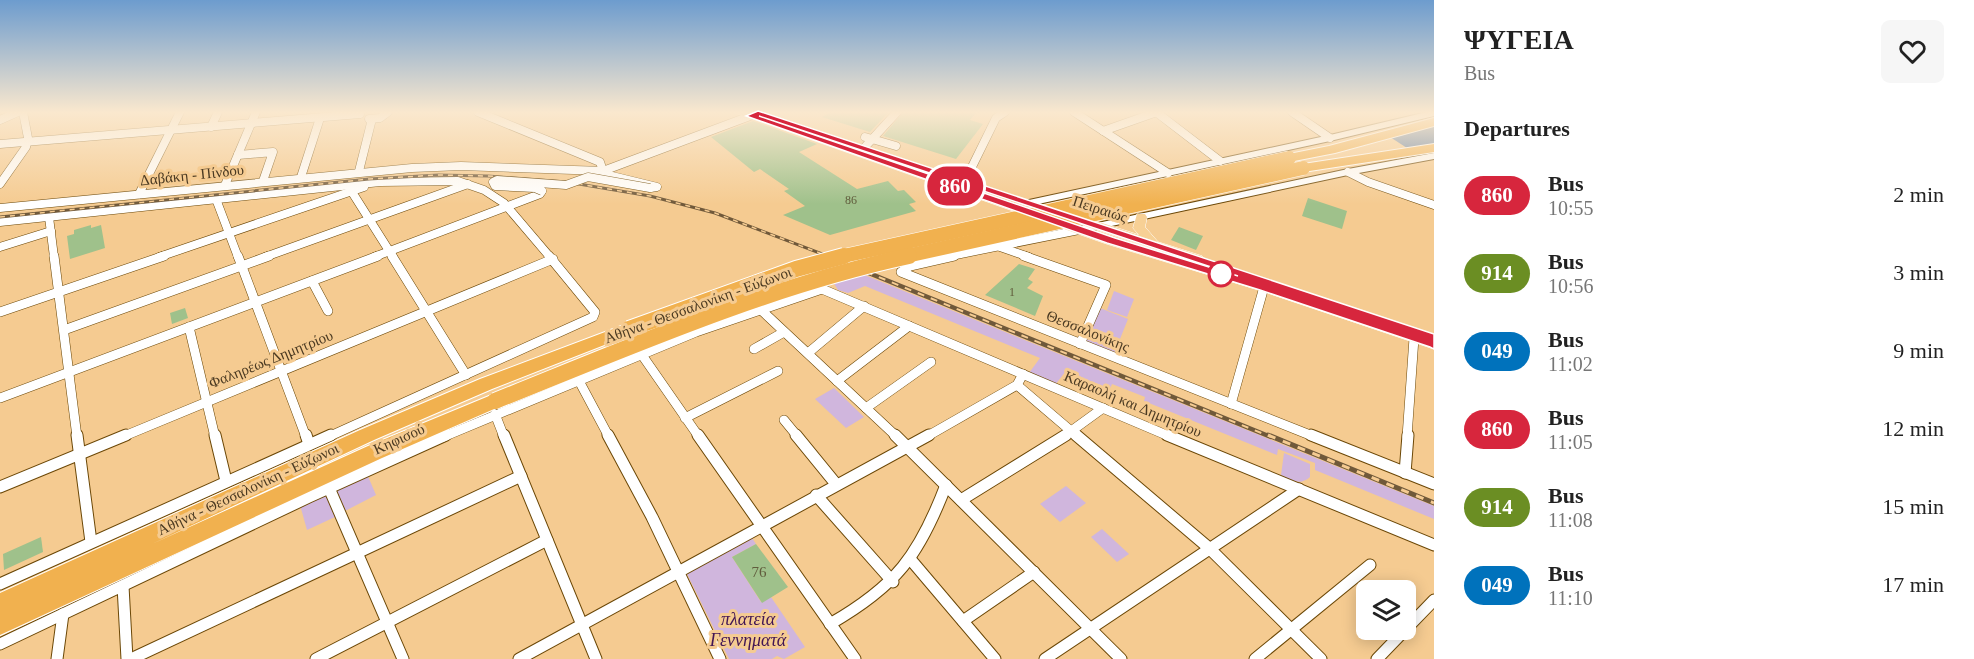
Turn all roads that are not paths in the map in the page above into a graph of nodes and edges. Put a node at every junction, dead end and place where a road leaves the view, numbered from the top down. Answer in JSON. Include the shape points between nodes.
{"nodes":[{"id":1,"x":27,"y":142,"type":"edge"},
{"id":2,"x":17,"y":143,"type":"edge"},
{"id":3,"x":165,"y":143,"type":"edge"},
{"id":4,"x":243,"y":143,"type":"edge"},
{"id":5,"x":312,"y":143,"type":"edge"},
{"id":6,"x":366,"y":143,"type":"edge"},
{"id":7,"x":553,"y":143,"type":"edge"},
{"id":8,"x":678,"y":143,"type":"edge"},
{"id":9,"x":838,"y":143,"type":"edge"},
{"id":10,"x":871,"y":143,"type":"edge"},
{"id":11,"x":877,"y":143,"type":"edge"},
{"id":12,"x":984,"y":143,"type":"edge"},
{"id":13,"x":1121,"y":143,"type":"edge"},
{"id":14,"x":1196,"y":143,"type":"edge"},
{"id":15,"x":1307,"y":143,"type":"edge"},
{"id":16,"x":1354,"y":143,"type":"edge"},
{"id":17,"x":0,"y":144,"type":"edge"},
{"id":18,"x":896,"y":146,"type":"dead end"},
{"id":19,"x":1266,"y":151,"type":"junction"},
{"id":20,"x":1434,"y":152,"type":"edge"},
{"id":21,"x":238,"y":155,"type":"junction"},
{"id":22,"x":1220,"y":161,"type":"junction"},
{"id":23,"x":358,"y":171,"type":"junction"},
{"id":24,"x":603,"y":171,"type":"junction"},
{"id":25,"x":9,"y":172,"type":"junction"},
{"id":26,"x":1348,"y":172,"type":"junction"},
{"id":27,"x":0,"y":173,"type":"edge"},
{"id":28,"x":1168,"y":173,"type":"junction"},
{"id":29,"x":301,"y":177,"type":"junction"},
{"id":30,"x":263,"y":181,"type":"junction"},
{"id":31,"x":965,"y":181,"type":"junction"},
{"id":32,"x":380,"y":182,"type":"junction"},
{"id":33,"x":0,"y":184,"type":"edge"},
{"id":34,"x":469,"y":184,"type":"junction"},
{"id":35,"x":225,"y":185,"type":"junction"},
{"id":36,"x":352,"y":192,"type":"junction"},
{"id":37,"x":139,"y":194,"type":"junction"},
{"id":38,"x":216,"y":199,"type":"junction"},
{"id":39,"x":1029,"y":203,"type":"junction"},
{"id":40,"x":1434,"y":205,"type":"edge"},
{"id":41,"x":507,"y":207,"type":"junction"},
{"id":42,"x":0,"y":208,"type":"edge"},
{"id":43,"x":49,"y":217,"type":"junction"},
{"id":44,"x":1141,"y":217,"type":"junction"},
{"id":45,"x":369,"y":220,"type":"junction"},
{"id":46,"x":0,"y":222,"type":"edge"},
{"id":47,"x":1100,"y":226,"type":"junction"},
{"id":48,"x":1078,"y":230,"type":"junction"},
{"id":49,"x":51,"y":231,"type":"junction"},
{"id":50,"x":229,"y":234,"type":"junction"},
{"id":51,"x":1156,"y":245,"type":"junction"},
{"id":52,"x":997,"y":246,"type":"junction"},
{"id":53,"x":0,"y":247,"type":"edge"},
{"id":54,"x":389,"y":251,"type":"junction"},
{"id":55,"x":553,"y":259,"type":"junction"},
{"id":56,"x":242,"y":266,"type":"junction"},
{"id":57,"x":312,"y":280,"type":"junction"},
{"id":58,"x":1264,"y":287,"type":"junction"},
{"id":59,"x":822,"y":288,"type":"joint"},
{"id":60,"x":59,"y":292,"type":"junction"},
{"id":61,"x":255,"y":302,"type":"junction"},
{"id":62,"x":864,"y":306,"type":"junction"},
{"id":63,"x":759,"y":308,"type":"junction"},
{"id":64,"x":328,"y":310,"type":"dead end"},
{"id":65,"x":426,"y":311,"type":"junction"},
{"id":66,"x":0,"y":312,"type":"edge"},
{"id":67,"x":909,"y":326,"type":"junction"},
{"id":68,"x":189,"y":327,"type":"junction"},
{"id":69,"x":64,"y":330,"type":"junction"},
{"id":70,"x":784,"y":332,"type":"junction"},
{"id":71,"x":1434,"y":337,"type":"edge"},
{"id":72,"x":1414,"y":338,"type":"junction"},
{"id":73,"x":1080,"y":344,"type":"junction"},
{"id":74,"x":1434,"y":344,"type":"edge"},
{"id":75,"x":753,"y":349,"type":"dead end"},
{"id":76,"x":808,"y":353,"type":"junction"},
{"id":77,"x":642,"y":355,"type":"junction"},
{"id":78,"x":931,"y":362,"type":"dead end"},
{"id":79,"x":282,"y":371,"type":"junction"},
{"id":80,"x":778,"y":371,"type":"dead end"},
{"id":81,"x":69,"y":372,"type":"junction"},
{"id":82,"x":1023,"y":374,"type":"junction"},
{"id":83,"x":465,"y":375,"type":"junction"},
{"id":84,"x":578,"y":379,"type":"junction"},
{"id":85,"x":837,"y":381,"type":"junction"},
{"id":86,"x":1017,"y":385,"type":"junction"},
{"id":87,"x":0,"y":398,"type":"edge"},
{"id":88,"x":208,"y":401,"type":"junction"},
{"id":89,"x":1231,"y":404,"type":"junction"},
{"id":90,"x":866,"y":408,"type":"junction"},
{"id":91,"x":1103,"y":408,"type":"junction"},
{"id":92,"x":495,"y":414,"type":"junction"},
{"id":93,"x":686,"y":418,"type":"junction"},
{"id":94,"x":784,"y":420,"type":"dead end"},
{"id":95,"x":1071,"y":432,"type":"junction"},
{"id":96,"x":309,"y":444,"type":"junction"},
{"id":97,"x":908,"y":447,"type":"junction"},
{"id":98,"x":80,"y":454,"type":"junction"},
{"id":99,"x":1405,"y":473,"type":"junction"},
{"id":100,"x":521,"y":476,"type":"junction"},
{"id":101,"x":226,"y":481,"type":"junction"},
{"id":102,"x":836,"y":484,"type":"junction"},
{"id":103,"x":1434,"y":484,"type":"edge"},
{"id":104,"x":946,"y":485,"type":"junction"},
{"id":105,"x":0,"y":487,"type":"edge"},
{"id":106,"x":329,"y":488,"type":"junction"},
{"id":107,"x":1299,"y":489,"type":"junction"},
{"id":108,"x":816,"y":495,"type":"junction"},
{"id":109,"x":961,"y":500,"type":"junction"},
{"id":110,"x":760,"y":526,"type":"junction"},
{"id":111,"x":547,"y":540,"type":"junction"},
{"id":112,"x":91,"y":542,"type":"junction"},
{"id":113,"x":1434,"y":545,"type":"edge"},
{"id":114,"x":1209,"y":548,"type":"junction"},
{"id":115,"x":358,"y":552,"type":"junction"},
{"id":116,"x":911,"y":560,"type":"junction"},
{"id":117,"x":1370,"y":565,"type":"dead end"},
{"id":118,"x":678,"y":570,"type":"junction"},
{"id":119,"x":1034,"y":572,"type":"junction"},
{"id":120,"x":893,"y":582,"type":"junction"},
{"id":121,"x":0,"y":584,"type":"edge"},
{"id":122,"x":123,"y":586,"type":"junction"},
{"id":123,"x":1434,"y":600,"type":"edge"},
{"id":124,"x":0,"y":604,"type":"edge"},
{"id":125,"x":63,"y":615,"type":"junction"},
{"id":126,"x":1416,"y":619,"type":"edge"},
{"id":127,"x":963,"y":621,"type":"junction"},
{"id":128,"x":388,"y":622,"type":"junction"},
{"id":129,"x":0,"y":624,"type":"edge"},
{"id":130,"x":830,"y":624,"type":"junction"},
{"id":131,"x":581,"y":625,"type":"junction"},
{"id":132,"x":1089,"y":628,"type":"junction"},
{"id":133,"x":1292,"y":630,"type":"junction"},
{"id":134,"x":1395,"y":640,"type":"edge"},
{"id":135,"x":0,"y":644,"type":"edge"},
{"id":136,"x":57,"y":659,"type":"edge"},
{"id":137,"x":129,"y":659,"type":"edge"},
{"id":138,"x":316,"y":659,"type":"edge"},
{"id":139,"x":403,"y":659,"type":"edge"},
{"id":140,"x":519,"y":659,"type":"edge"},
{"id":141,"x":596,"y":659,"type":"edge"},
{"id":142,"x":720,"y":659,"type":"edge"},
{"id":143,"x":855,"y":659,"type":"edge"},
{"id":144,"x":995,"y":659,"type":"edge"},
{"id":145,"x":1046,"y":659,"type":"edge"},
{"id":146,"x":1121,"y":659,"type":"edge"},
{"id":147,"x":1255,"y":659,"type":"edge"},
{"id":148,"x":1321,"y":659,"type":"edge"},
{"id":149,"x":1377,"y":659,"type":"edge"}],
"edges":[{"from":1,"to":25,"type":"street"},
{"from":2,"to":17,"type":"street"},
{"from":3,"to":37,"type":"street"},
{"from":4,"to":21,"type":"street"},
{"from":5,"to":29,"type":"street"},
{"from":6,"to":23,"type":"street"},
{"from":7,"to":24,"type":"street","via":[[600,162]]},
{"from":8,"to":24,"type":"street"},
{"from":9,"to":48,"type":"main road","name":"Πειραιώς"},
{"from":10,"to":31,"type":"main road","name":"Πειραιώς"},
{"from":11,"to":18,"type":"street"},
{"from":12,"to":31,"type":"street"},
{"from":13,"to":28,"type":"street"},
{"from":14,"to":22,"type":"street"},
{"from":15,"to":19,"type":"main road"},
{"from":16,"to":124,"type":"highway","name":"Αθήνα - Θεσσαλονίκη - Εύζωνοι","bridge":true,"via":[[875,248],[757,282],[486,384]]},
{"from":19,"to":22,"type":"main road"},
{"from":19,"to":26,"type":"main road","via":[[1234,161],[1233,171],[1252,182],[1268,184]]},
{"from":20,"to":26,"type":"main road"},
{"from":20,"to":129,"type":"highway","name":"Αθήνα - Θεσσαλονίκη - Εύζωνοι","bridge":true,"via":[[1412,152],[1259,177],[876,262],[769,294],[495,400]]},
{"from":21,"to":30,"type":"street","via":[[273,152]]},
{"from":21,"to":35,"type":"street"},
{"from":22,"to":28,"type":"main road"},
{"from":23,"to":24,"type":"street","name":"Δαβάκη - Πίνδου","via":[[461,166]]},
{"from":23,"to":29,"type":"street","name":"Δαβάκη - Πίνδου"},
{"from":24,"to":41,"type":"street","bridge":true,"via":[[657,187],[588,177],[566,185],[497,180],[493,182],[495,186],[542,191]]},
{"from":25,"to":27,"type":"street"},
{"from":25,"to":33,"type":"street"},
{"from":26,"to":40,"type":"street"},
{"from":26,"to":44,"type":"main road"},
{"from":28,"to":39,"type":"main road"},
{"from":29,"to":30,"type":"street","name":"Δαβάκη - Πίνδου"},
{"from":30,"to":35,"type":"street","name":"Δαβάκη - Πίνδου"},
{"from":31,"to":39,"type":"main road","name":"Πειραιώς"},
{"from":32,"to":34,"type":"street","via":[[448,180]]},
{"from":32,"to":36,"type":"street"},
{"from":32,"to":38,"type":"street"},
{"from":34,"to":41,"type":"street"},
{"from":34,"to":45,"type":"street"},
{"from":35,"to":37,"type":"street","name":"Δαβάκη - Πίνδου"},
{"from":36,"to":45,"type":"street"},
{"from":36,"to":50,"type":"street"},
{"from":37,"to":42,"type":"street","name":"Δαβάκη - Πίνδου"},
{"from":38,"to":43,"type":"street"},
{"from":38,"to":50,"type":"street"},
{"from":39,"to":47,"type":"main road","name":"Πειραιώς"},
{"from":41,"to":54,"type":"street"},
{"from":41,"to":55,"type":"street"},
{"from":43,"to":46,"type":"street"},
{"from":43,"to":49,"type":"street"},
{"from":44,"to":47,"type":"main road"},
{"from":44,"to":51,"type":"main road","via":[[1141,231]]},
{"from":45,"to":54,"type":"street"},
{"from":45,"to":56,"type":"street"},
{"from":47,"to":48,"type":"main road"},
{"from":47,"to":51,"type":"main road","name":"Πειραιώς"},
{"from":48,"to":51,"type":"main road"},
{"from":48,"to":52,"type":"street","name":"Θεσσαλονίκης"},
{"from":48,"to":58,"type":"main road","name":"Πειραιώς"},
{"from":49,"to":53,"type":"street"},
{"from":49,"to":60,"type":"street"},
{"from":50,"to":56,"type":"street"},
{"from":50,"to":60,"type":"street"},
{"from":51,"to":71,"type":"main road","name":"Πειραιώς"},
{"from":52,"to":73,"type":"street","via":[[1106,285]]},
{"from":52,"to":73,"type":"street","name":"Θεσσαλονίκης","via":[[928,261],[901,272]]},
{"from":54,"to":57,"type":"street"},
{"from":54,"to":65,"type":"street"},
{"from":55,"to":65,"type":"street","name":"Φαληρέως Δημητρίου"},
{"from":55,"to":83,"type":"street","via":[[588,301],[592,316]]},
{"from":56,"to":61,"type":"street"},
{"from":56,"to":69,"type":"street"},
{"from":57,"to":61,"type":"street"},
{"from":57,"to":64,"type":"street"},
{"from":58,"to":72,"type":"main road","name":"Πειραιώς"},
{"from":58,"to":89,"type":"street"},
{"from":59,"to":62,"type":"street","name":"Καραολή και Δημητρίου"},
{"from":59,"to":63,"type":"street","name":"Κηφισού"},
{"from":60,"to":66,"type":"street"},
{"from":60,"to":69,"type":"street"},
{"from":61,"to":68,"type":"street"},
{"from":61,"to":79,"type":"street"},
{"from":62,"to":67,"type":"street","name":"Καραολή και Δημητρίου"},
{"from":62,"to":76,"type":"street"},
{"from":63,"to":70,"type":"street"},
{"from":63,"to":77,"type":"street","name":"Κηφισού"},
{"from":65,"to":79,"type":"street","name":"Φαληρέως Δημητρίου"},
{"from":65,"to":83,"type":"street"},
{"from":67,"to":82,"type":"street","name":"Καραολή και Δημητρίου"},
{"from":67,"to":85,"type":"street"},
{"from":68,"to":81,"type":"street"},
{"from":68,"to":88,"type":"street"},
{"from":69,"to":81,"type":"street"},
{"from":70,"to":75,"type":"street"},
{"from":70,"to":76,"type":"street"},
{"from":72,"to":74,"type":"main road","name":"Πειραιώς"},
{"from":72,"to":99,"type":"street"},
{"from":73,"to":89,"type":"street","name":"Θεσσαλονίκης"},
{"from":76,"to":85,"type":"street"},
{"from":77,"to":84,"type":"street","name":"Κηφισού"},
{"from":77,"to":93,"type":"street"},
{"from":78,"to":90,"type":"street"},
{"from":79,"to":88,"type":"street","name":"Φαληρέως Δημητρίου"},
{"from":79,"to":96,"type":"street"},
{"from":80,"to":93,"type":"street"},
{"from":81,"to":87,"type":"street"},
{"from":81,"to":98,"type":"street"},
{"from":82,"to":86,"type":"street"},
{"from":82,"to":91,"type":"street","name":"Καραολή και Δημητρίου"},
{"from":83,"to":96,"type":"street"},
{"from":84,"to":92,"type":"street","name":"Κηφισού"},
{"from":84,"to":118,"type":"street"},
{"from":85,"to":90,"type":"street"},
{"from":86,"to":95,"type":"street"},
{"from":86,"to":97,"type":"street"},
{"from":88,"to":98,"type":"street","name":"Φαληρέως Δημητρίου"},
{"from":88,"to":101,"type":"street"},
{"from":89,"to":99,"type":"street","name":"Θεσσαλονίκης"},
{"from":90,"to":97,"type":"street"},
{"from":91,"to":95,"type":"street"},
{"from":91,"to":107,"type":"street","name":"Καραολή και Δημητρίου"},
{"from":92,"to":100,"type":"street"},
{"from":92,"to":106,"type":"street","name":"Κηφισού"},
{"from":93,"to":110,"type":"street"},
{"from":94,"to":102,"type":"street"},
{"from":95,"to":109,"type":"street"},
{"from":95,"to":114,"type":"street"},
{"from":96,"to":101,"type":"street"},
{"from":97,"to":102,"type":"street"},
{"from":97,"to":104,"type":"street"},
{"from":98,"to":105,"type":"street","name":"Φαληρέως Δημητρίου"},
{"from":98,"to":112,"type":"street"},
{"from":99,"to":103,"type":"street","name":"Θεσσαλονίκης"},
{"from":100,"to":111,"type":"street"},
{"from":100,"to":115,"type":"street"},
{"from":101,"to":112,"type":"street"},
{"from":102,"to":108,"type":"street"},
{"from":104,"to":109,"type":"street"},
{"from":104,"to":116,"type":"street","via":[[934,521]]},
{"from":106,"to":115,"type":"street"},
{"from":106,"to":122,"type":"street","name":"Κηφισού"},
{"from":107,"to":113,"type":"street","name":"Καραολή και Δημητρίου"},
{"from":107,"to":114,"type":"street"},
{"from":108,"to":110,"type":"street"},
{"from":108,"to":120,"type":"street"},
{"from":109,"to":119,"type":"street"},
{"from":110,"to":118,"type":"street"},
{"from":110,"to":130,"type":"street"},
{"from":111,"to":128,"type":"street"},
{"from":111,"to":131,"type":"street"},
{"from":112,"to":121,"type":"street"},
{"from":114,"to":132,"type":"street"},
{"from":114,"to":133,"type":"street"},
{"from":115,"to":128,"type":"street"},
{"from":115,"to":137,"type":"street"},
{"from":116,"to":120,"type":"street"},
{"from":116,"to":127,"type":"street"},
{"from":117,"to":133,"type":"street"},
{"from":118,"to":131,"type":"street"},
{"from":118,"to":142,"type":"street"},
{"from":119,"to":127,"type":"street"},
{"from":119,"to":132,"type":"street"},
{"from":120,"to":130,"type":"street"},
{"from":122,"to":125,"type":"street","name":"Κηφισού"},
{"from":122,"to":137,"type":"street"},
{"from":123,"to":126,"type":"street"},
{"from":125,"to":135,"type":"street","name":"Κηφισού"},
{"from":125,"to":136,"type":"street"},
{"from":127,"to":144,"type":"street"},
{"from":128,"to":138,"type":"street"},
{"from":128,"to":139,"type":"street"},
{"from":130,"to":143,"type":"street"},
{"from":131,"to":140,"type":"street"},
{"from":131,"to":141,"type":"street"},
{"from":132,"to":145,"type":"street"},
{"from":132,"to":146,"type":"street"},
{"from":133,"to":147,"type":"street"},
{"from":133,"to":148,"type":"street"},
{"from":134,"to":149,"type":"street"}]}
